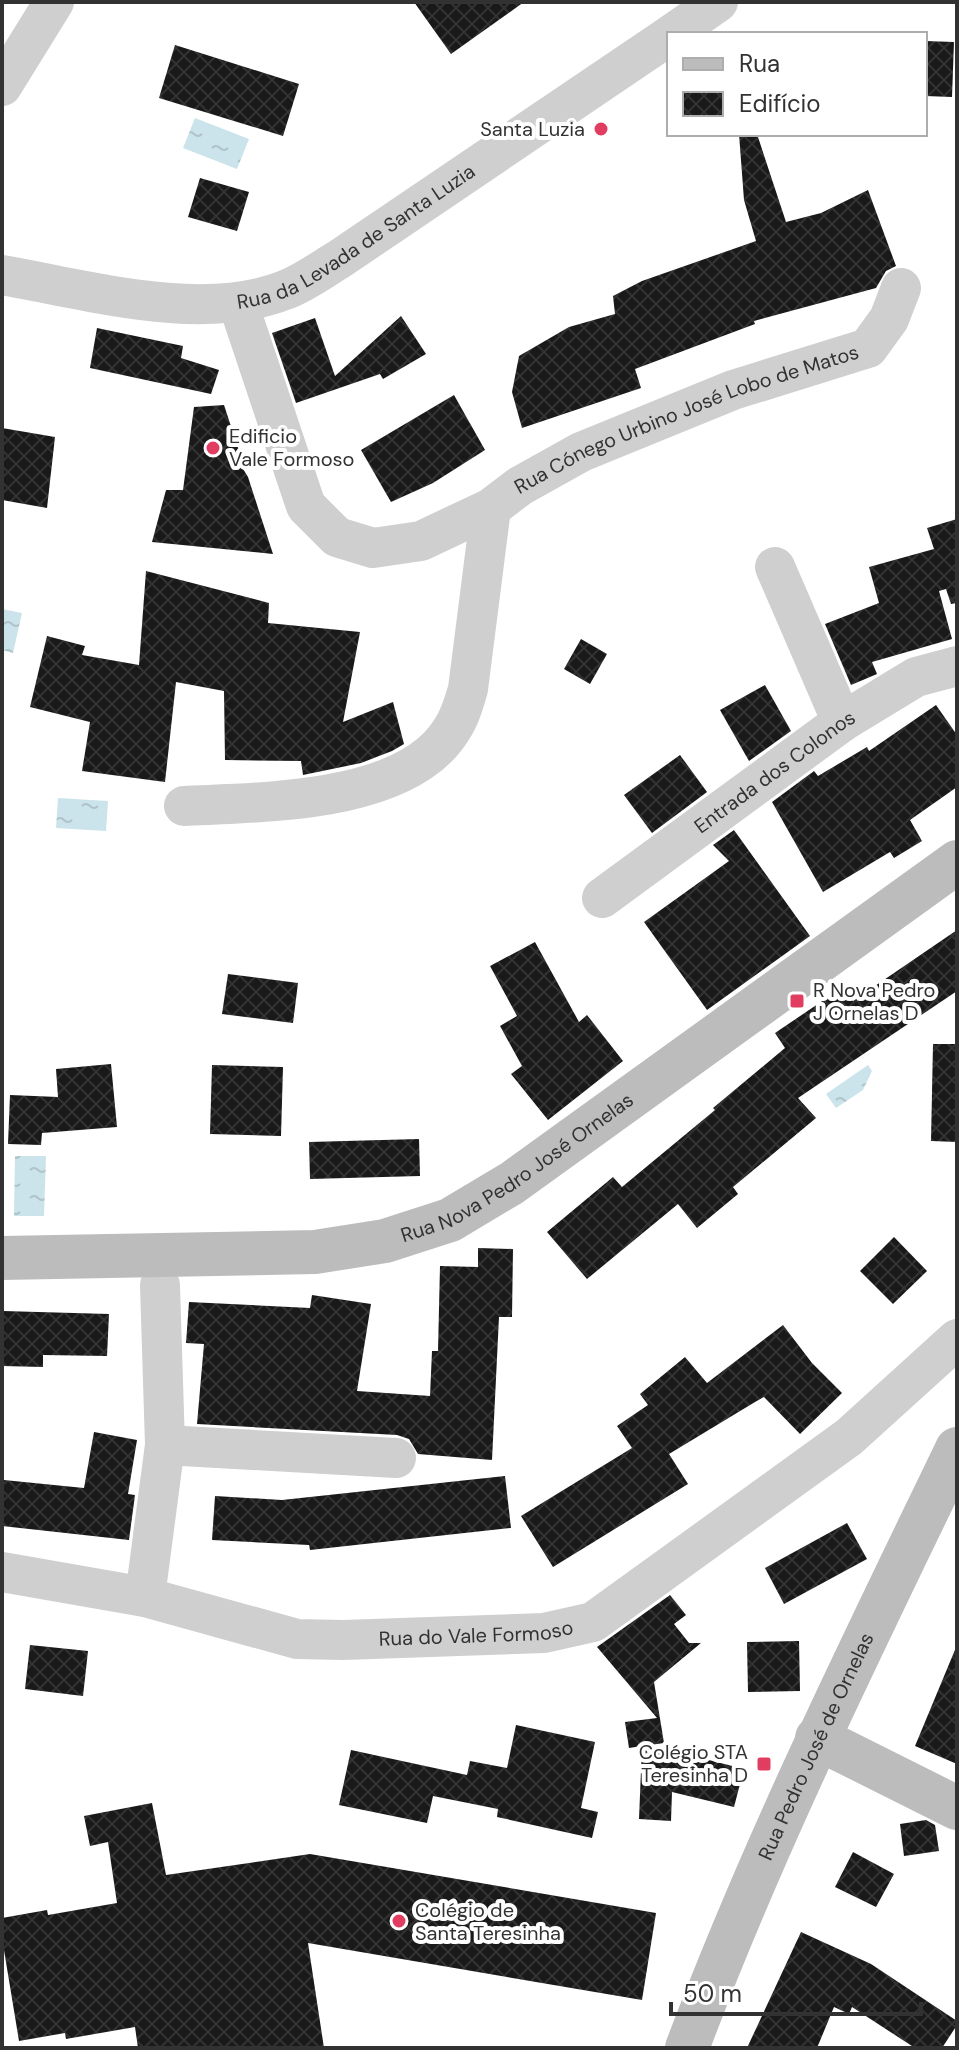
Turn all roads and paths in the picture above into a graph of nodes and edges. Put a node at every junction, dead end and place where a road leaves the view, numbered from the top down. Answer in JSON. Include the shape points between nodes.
{"nodes":[{"id":1,"x":54,"y":2,"type":"edge"},
{"id":2,"x":718,"y":2,"type":"edge"},
{"id":3,"x":674,"y":32,"type":"edge"},
{"id":4,"x":667,"y":37,"type":"edge"},
{"id":5,"x":2,"y":86,"type":"edge"},
{"id":6,"x":2,"y":275,"type":"edge"},
{"id":7,"x":901,"y":288,"type":"dead end"},
{"id":8,"x":238,"y":303,"type":"junction"},
{"id":9,"x":491,"y":508,"type":"junction"},
{"id":10,"x":775,"y":567,"type":"dead end"},
{"id":11,"x":957,"y":666,"type":"edge"},
{"id":12,"x":842,"y":722,"type":"junction"},
{"id":13,"x":184,"y":806,"type":"dead end"},
{"id":14,"x":957,"y":862,"type":"edge"},
{"id":15,"x":602,"y":898,"type":"dead end"},
{"id":16,"x":2,"y":1258,"type":"edge"},
{"id":17,"x":160,"y":1285,"type":"dead end"},
{"id":18,"x":957,"y":1339,"type":"edge"},
{"id":19,"x":165,"y":1445,"type":"junction"},
{"id":20,"x":957,"y":1449,"type":"edge"},
{"id":21,"x":396,"y":1458,"type":"dead end"},
{"id":22,"x":2,"y":1572,"type":"edge"},
{"id":23,"x":145,"y":1597,"type":"junction"},
{"id":24,"x":817,"y":1738,"type":"junction"},
{"id":25,"x":957,"y":1808,"type":"edge"},
{"id":26,"x":687,"y":2048,"type":"edge"}],
"edges":[{"from":1,"to":5,"type":"street"},
{"from":2,"to":3,"type":"street","name":"Rua da Levada de Santa Luzia"},
{"from":4,"to":8,"type":"street","name":"Rua da Levada de Santa Luzia","via":[[338,260],[286,290]]},
{"from":6,"to":8,"type":"street","name":"Rua da Levada de Santa Luzia","via":[[156,301]]},
{"from":7,"to":9,"type":"street","name":"Rua Cónego Urbino José Lobo de Matos","via":[[889,319],[868,348],[733,390],[581,452]]},
{"from":8,"to":9,"type":"street","name":"Rua Cónego Urbino José Lobo de Matos","via":[[306,506],[337,537],[373,548],[421,541]]},
{"from":9,"to":13,"type":"street","via":[[468,689],[451,732],[426,757],[404,771],[300,800]]},
{"from":10,"to":12,"type":"street"},
{"from":11,"to":12,"type":"street","name":"Entrada dos Colonos","via":[[916,677]]},
{"from":12,"to":15,"type":"street","name":"Entrada dos Colonos"},
{"from":14,"to":16,"type":"street","name":"Rua Nova Pedro José Ornelas","via":[[512,1183],[450,1220],[385,1241],[315,1252]]},
{"from":17,"to":19,"type":"street"},
{"from":18,"to":23,"type":"street","name":"Rua do Vale Formoso","via":[[849,1437],[593,1622],[544,1633],[297,1639]]},
{"from":19,"to":21,"type":"street"},
{"from":19,"to":23,"type":"street"},
{"from":20,"to":24,"type":"street","name":"Rua Pedro José de Ornelas"},
{"from":22,"to":23,"type":"street","name":"Rua do Vale Formoso"},
{"from":24,"to":25,"type":"street"},
{"from":24,"to":26,"type":"street","name":"Rua Pedro José de Ornelas"}]}
